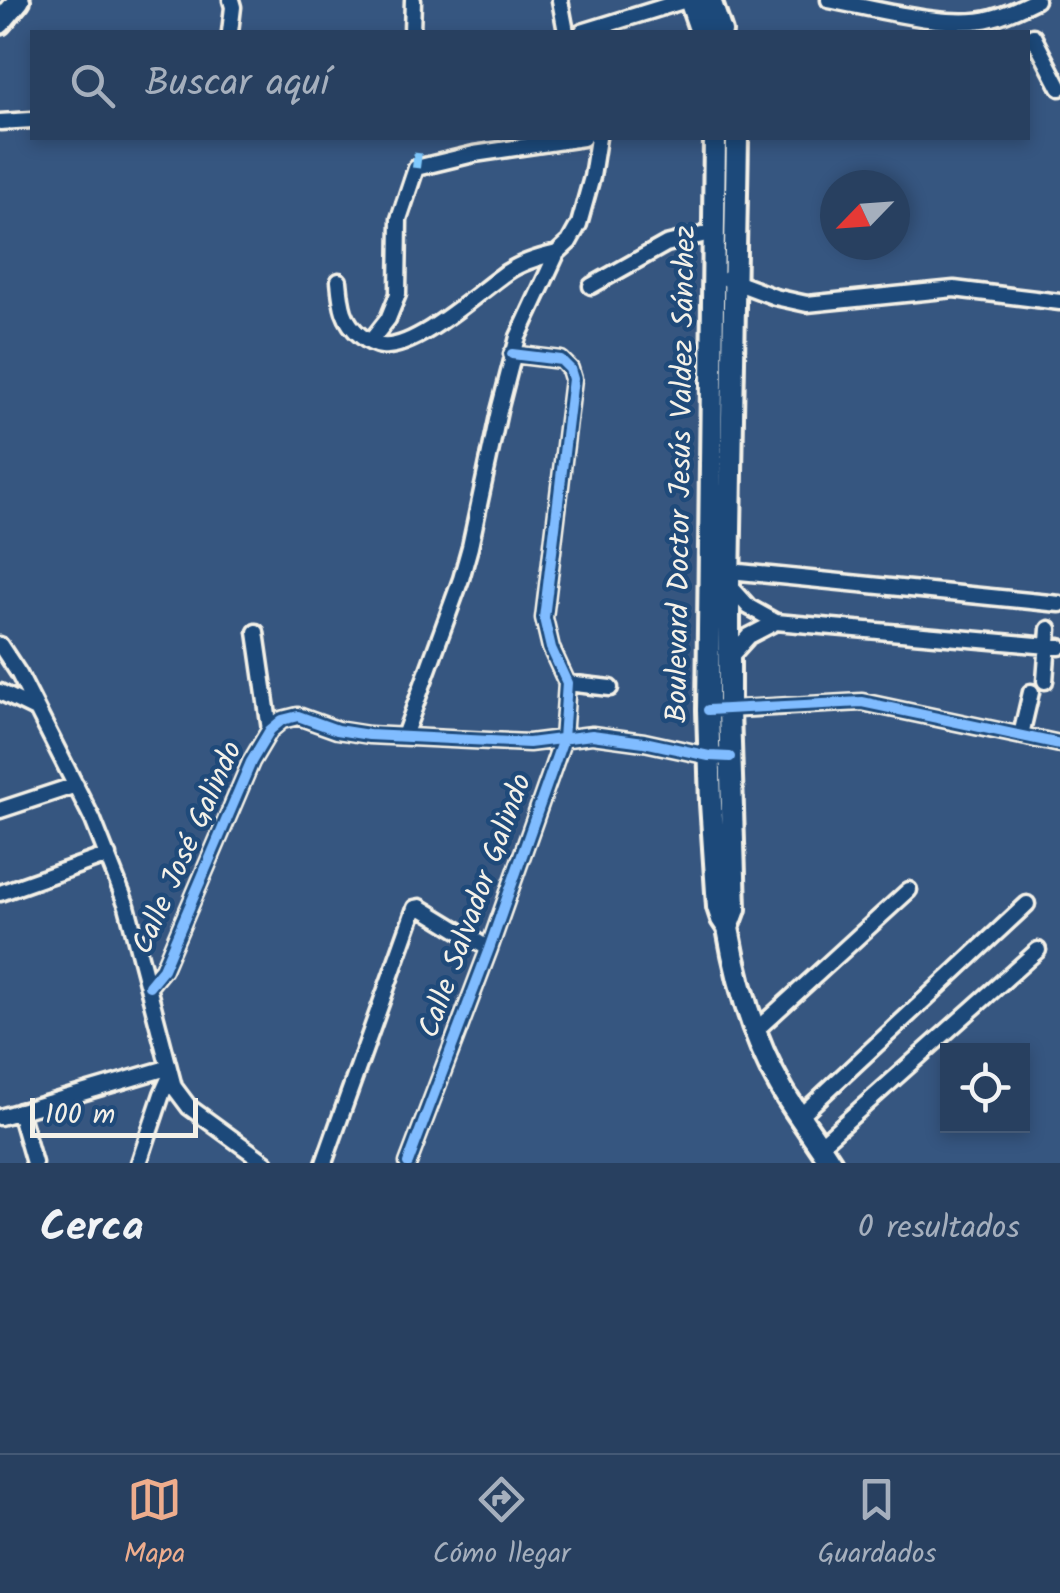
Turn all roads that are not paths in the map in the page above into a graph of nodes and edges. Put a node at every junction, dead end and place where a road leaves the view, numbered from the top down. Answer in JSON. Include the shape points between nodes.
{"nodes":[{"id":1,"x":20,"y":0,"type":"edge"},
{"id":2,"x":231,"y":0,"type":"edge"},
{"id":3,"x":413,"y":0,"type":"edge"},
{"id":4,"x":560,"y":0,"type":"edge"},
{"id":5,"x":688,"y":0,"type":"edge"},
{"id":6,"x":710,"y":0,"type":"edge"},
{"id":7,"x":829,"y":0,"type":"edge"},
{"id":8,"x":1036,"y":0,"type":"edge"},
{"id":9,"x":0,"y":23,"type":"edge"},
{"id":10,"x":230,"y":30,"type":"edge"},
{"id":11,"x":412,"y":30,"type":"edge"},
{"id":12,"x":566,"y":30,"type":"edge"},
{"id":13,"x":589,"y":30,"type":"edge"},
{"id":14,"x":699,"y":30,"type":"edge"},
{"id":15,"x":720,"y":30,"type":"edge"},
{"id":16,"x":1033,"y":36,"type":"dead end"},
{"id":17,"x":1060,"y":47,"type":"edge"},
{"id":18,"x":1042,"y":55,"type":"junction"},
{"id":19,"x":1060,"y":88,"type":"edge"},
{"id":20,"x":30,"y":120,"type":"edge"},
{"id":21,"x":0,"y":122,"type":"edge"},
{"id":22,"x":472,"y":140,"type":"edge"},
{"id":23,"x":570,"y":140,"type":"edge"},
{"id":24,"x":598,"y":140,"type":"edge"},
{"id":25,"x":715,"y":140,"type":"edge"},
{"id":26,"x":736,"y":140,"type":"edge"},
{"id":27,"x":474,"y":154,"type":"junction"},
{"id":28,"x":714,"y":232,"type":"junction"},
{"id":29,"x":557,"y":253,"type":"junction"},
{"id":30,"x":713,"y":274,"type":"junction"},
{"id":31,"x":340,"y":281,"type":"dead end"},
{"id":32,"x":734,"y":281,"type":"junction"},
{"id":33,"x":592,"y":286,"type":"dead end"},
{"id":34,"x":1060,"y":302,"type":"edge"},
{"id":35,"x":370,"y":342,"type":"junction"},
{"id":36,"x":512,"y":354,"type":"junction"},
{"id":37,"x":729,"y":578,"type":"junction"},
{"id":38,"x":1060,"y":604,"type":"edge"},
{"id":39,"x":776,"y":622,"type":"junction"},
{"id":40,"x":256,"y":632,"type":"dead end"},
{"id":41,"x":1053,"y":640,"type":"edge"},
{"id":42,"x":0,"y":645,"type":"edge"},
{"id":43,"x":730,"y":658,"type":"junction"},
{"id":44,"x":1046,"y":681,"type":"dead end"},
{"id":45,"x":566,"y":683,"type":"junction"},
{"id":46,"x":610,"y":688,"type":"dead end"},
{"id":47,"x":1031,"y":692,"type":"dead end"},
{"id":48,"x":4,"y":698,"type":"edge"},
{"id":49,"x":35,"y":709,"type":"junction"},
{"id":50,"x":719,"y":710,"type":"junction"},
{"id":51,"x":270,"y":730,"type":"junction"},
{"id":52,"x":1021,"y":735,"type":"junction"},
{"id":53,"x":404,"y":736,"type":"junction"},
{"id":54,"x":564,"y":739,"type":"junction"},
{"id":55,"x":1060,"y":744,"type":"edge"},
{"id":56,"x":720,"y":756,"type":"junction"},
{"id":57,"x":76,"y":785,"type":"junction"},
{"id":58,"x":0,"y":810,"type":"edge"},
{"id":59,"x":108,"y":855,"type":"junction"},
{"id":60,"x":909,"y":890,"type":"dead end"},
{"id":61,"x":0,"y":893,"type":"edge"},
{"id":62,"x":1027,"y":904,"type":"dead end"},
{"id":63,"x":488,"y":948,"type":"junction"},
{"id":64,"x":1038,"y":950,"type":"dead end"},
{"id":65,"x":149,"y":986,"type":"junction"},
{"id":66,"x":755,"y":1031,"type":"junction"},
{"id":67,"x":168,"y":1072,"type":"junction"},
{"id":68,"x":19,"y":1111,"type":"junction"},
{"id":69,"x":0,"y":1117,"type":"edge"},
{"id":70,"x":799,"y":1118,"type":"junction"},
{"id":71,"x":826,"y":1154,"type":"edge"},
{"id":72,"x":249,"y":1158,"type":"edge"},
{"id":73,"x":34,"y":1163,"type":"edge"},
{"id":74,"x":139,"y":1163,"type":"edge"},
{"id":75,"x":266,"y":1163,"type":"edge"},
{"id":76,"x":324,"y":1163,"type":"edge"},
{"id":77,"x":408,"y":1163,"type":"edge"}],
"edges":[{"from":1,"to":9,"type":"main road"},
{"from":2,"to":10,"type":"street"},
{"from":3,"to":11,"type":"street"},
{"from":4,"to":12,"type":"street"},
{"from":5,"to":13,"type":"street"},
{"from":5,"to":14,"type":"main road"},
{"from":6,"to":15,"type":"main road"},
{"from":7,"to":8,"type":"street","via":[[969,22]]},
{"from":16,"to":18,"type":"street"},
{"from":17,"to":18,"type":"street"},
{"from":18,"to":19,"type":"street"},
{"from":20,"to":21,"type":"street"},
{"from":22,"to":27,"type":"street"},
{"from":23,"to":27,"type":"street"},
{"from":24,"to":29,"type":"street","via":[[579,224]]},
{"from":25,"to":28,"type":"main road","name":"Boulevard Doctor Jesús Valdez Sánchez"},
{"from":26,"to":32,"type":"main road","name":"Boulevard Doctor Jesús Valdez Sánchez"},
{"from":27,"to":35,"type":"street","via":[[416,168],[399,219],[398,294]]},
{"from":28,"to":30,"type":"main road","name":"Boulevard Doctor Jesús Valdez Sánchez"},
{"from":28,"to":33,"type":"street","via":[[666,244]]},
{"from":29,"to":35,"type":"street","via":[[509,270],[422,333],[384,346]]},
{"from":29,"to":36,"type":"street"},
{"from":30,"to":32,"type":"street"},
{"from":30,"to":50,"type":"main road","name":"Boulevard Doctor Jesús Valdez Sánchez"},
{"from":31,"to":35,"type":"street","via":[[347,322]]},
{"from":32,"to":34,"type":"street","via":[[807,304],[954,289]]},
{"from":32,"to":37,"type":"main road","name":"Boulevard Doctor Jesús Valdez Sánchez"},
{"from":36,"to":45,"type":"street","name":"Calle Salvador Galindo","via":[[561,360],[573,380],[544,618]]},
{"from":36,"to":53,"type":"street","via":[[465,563]]},
{"from":37,"to":38,"type":"street"},
{"from":37,"to":39,"type":"street","via":[[750,607]]},
{"from":37,"to":43,"type":"main road","name":"Boulevard Doctor Jesús Valdez Sánchez"},
{"from":39,"to":41,"type":"street"},
{"from":39,"to":43,"type":"street","via":[[749,636]]},
{"from":40,"to":51,"type":"street"},
{"from":41,"to":44,"type":"street"},
{"from":42,"to":49,"type":"street"},
{"from":43,"to":50,"type":"main road","name":"Boulevard Doctor Jesús Valdez Sánchez"},
{"from":45,"to":46,"type":"street"},
{"from":45,"to":54,"type":"street","name":"Calle Salvador Galindo"},
{"from":47,"to":52,"type":"street"},
{"from":48,"to":49,"type":"street"},
{"from":49,"to":57,"type":"street"},
{"from":50,"to":52,"type":"street","via":[[862,702]]},
{"from":50,"to":56,"type":"main road","name":"Boulevard Doctor Jesús Valdez Sánchez"},
{"from":51,"to":53,"type":"street","name":"Calle José Galindo","via":[[298,716],[355,734]]},
{"from":51,"to":65,"type":"street","name":"Calle José Galindo","via":[[236,793],[163,969]]},
{"from":52,"to":55,"type":"street"},
{"from":53,"to":54,"type":"street","name":"Calle José Galindo"},
{"from":54,"to":56,"type":"street","name":"Calle José Galindo","via":[[592,735]]},
{"from":54,"to":63,"type":"street","name":"Calle Salvador Galindo"},
{"from":56,"to":66,"type":"main road","name":"Boulevard Doctor Jesús Valdez Sánchez","via":[[735,909],[728,928]]},
{"from":57,"to":58,"type":"street"},
{"from":57,"to":59,"type":"street"},
{"from":59,"to":61,"type":"street"},
{"from":59,"to":65,"type":"street"},
{"from":60,"to":66,"type":"street"},
{"from":62,"to":70,"type":"street"},
{"from":63,"to":76,"type":"street","via":[[415,908]]},
{"from":63,"to":77,"type":"street","name":"Calle Salvador Galindo"},
{"from":64,"to":71,"type":"street"},
{"from":65,"to":67,"type":"street"},
{"from":66,"to":70,"type":"main road","name":"Boulevard Doctor Jesús Valdez Sánchez"},
{"from":67,"to":68,"type":"street"},
{"from":67,"to":72,"type":"street","via":[[178,1096]]},
{"from":67,"to":74,"type":"street"},
{"from":68,"to":69,"type":"street"},
{"from":68,"to":73,"type":"street"},
{"from":70,"to":71,"type":"main road","name":"Boulevard Doctor Jesús Valdez Sánchez"},
{"from":72,"to":75,"type":"street"}]}
